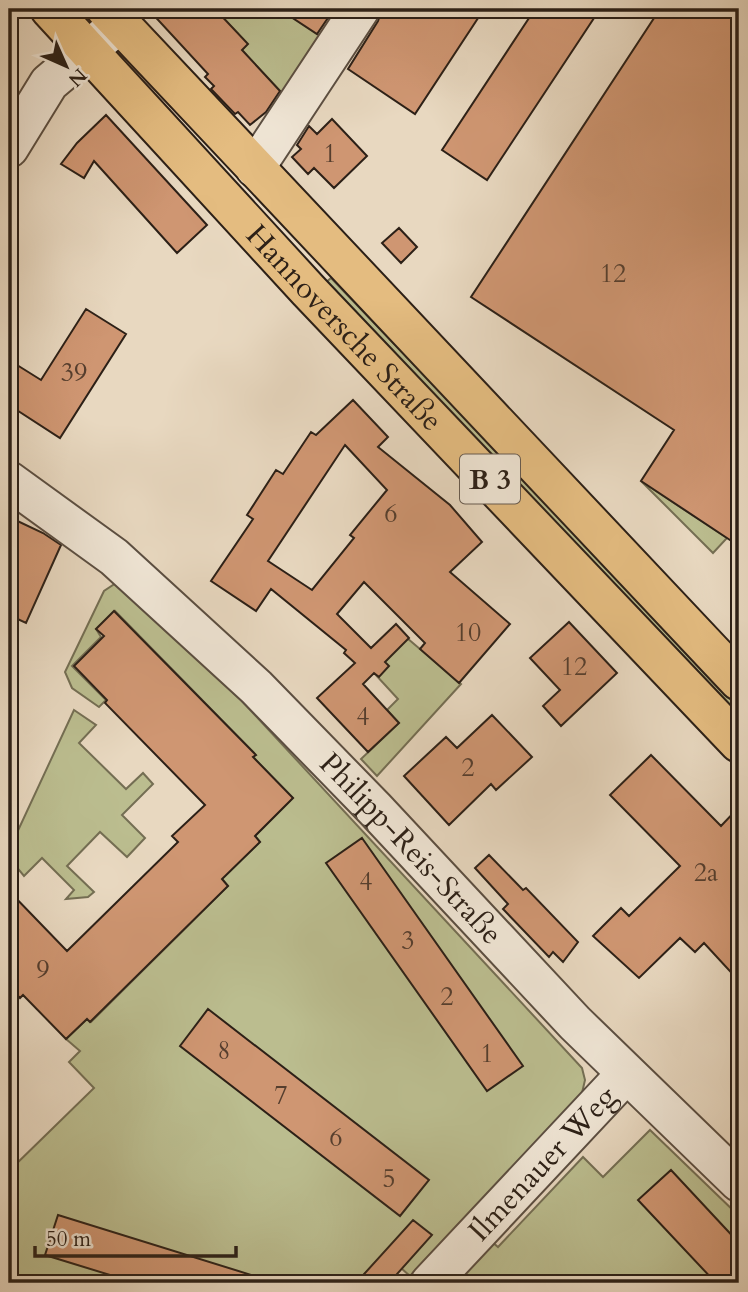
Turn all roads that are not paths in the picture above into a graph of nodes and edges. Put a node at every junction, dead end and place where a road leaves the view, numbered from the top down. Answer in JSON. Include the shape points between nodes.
{"nodes":[{"id":1,"x":50,"y":9,"type":"edge"},
{"id":2,"x":360,"y":9,"type":"edge"},
{"id":3,"x":112,"y":16,"type":"edge"},
{"id":4,"x":81,"y":58,"type":"junction"},
{"id":5,"x":15,"y":140,"type":"edge"},
{"id":6,"x":255,"y":168,"type":"junction"},
{"id":7,"x":9,"y":481,"type":"edge"},
{"id":8,"x":739,"y":681,"type":"edge"},
{"id":9,"x":739,"y":743,"type":"edge"},
{"id":10,"x":626,"y":1074,"type":"junction"},
{"id":11,"x":739,"y":1182,"type":"edge"},
{"id":12,"x":430,"y":1283,"type":"edge"}],
"edges":[{"from":1,"to":4,"type":"main road","number":"B 3"},
{"from":2,"to":6,"type":"street"},
{"from":3,"to":4,"type":"street"},
{"from":3,"to":6,"type":"main road","number":"B 3"},
{"from":4,"to":5,"type":"street","via":[[49,83]]},
{"from":4,"to":9,"type":"main road","name":"Hannoversche Straße","number":"B 3","via":[[239,216]]},
{"from":6,"to":8,"type":"main road","name":"Hannoversche Straße","number":"B 3"},
{"from":7,"to":10,"type":"street","name":"Philipp-Reis-Straße","via":[[158,594],[256,687]]},
{"from":10,"to":11,"type":"street","name":"Philipp-Reis-Straße"},
{"from":10,"to":12,"type":"street","name":"Ilmenauer Weg"}]}
